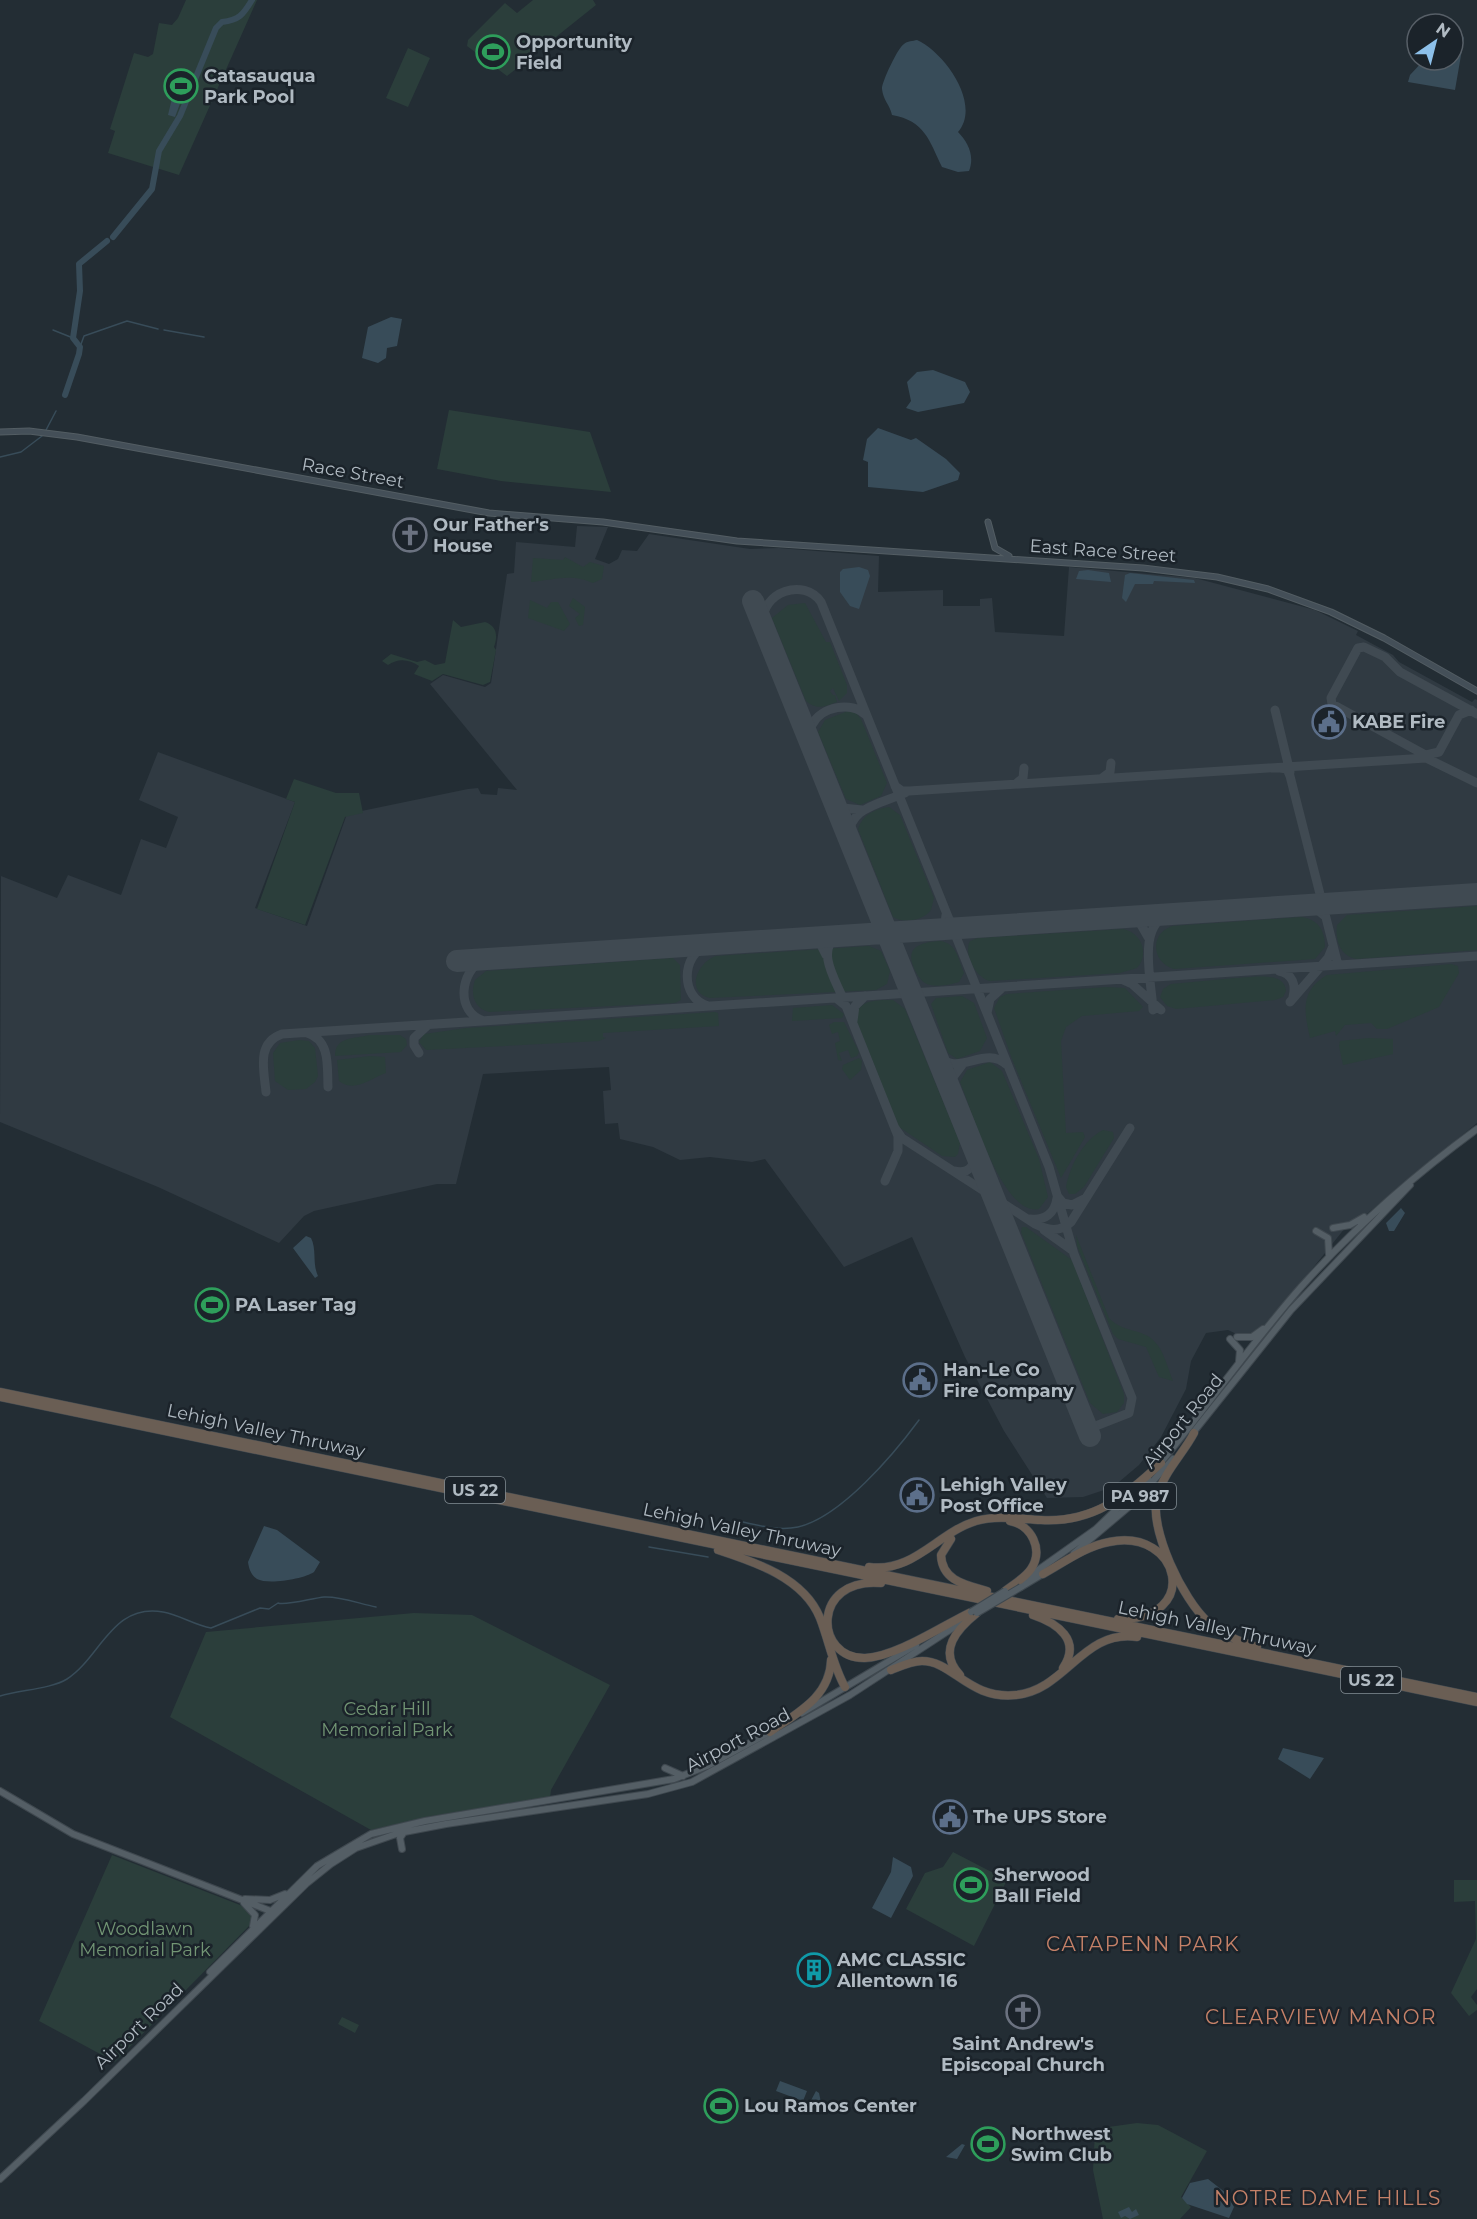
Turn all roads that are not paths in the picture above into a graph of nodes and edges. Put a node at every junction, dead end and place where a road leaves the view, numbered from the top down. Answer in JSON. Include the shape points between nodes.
{"nodes":[{"id":1,"x":0,"y":432,"type":"edge"},
{"id":2,"x":988,"y":522,"type":"dead end"},
{"id":3,"x":702,"y":536,"type":"joint"},
{"id":4,"x":1016,"y":559,"type":"junction"},
{"id":5,"x":1477,"y":692,"type":"edge"},
{"id":6,"x":1477,"y":1129,"type":"edge"},
{"id":7,"x":1413,"y":1180,"type":"junction"},
{"id":8,"x":1377,"y":1209,"type":"junction"},
{"id":9,"x":1333,"y":1228,"type":"dead end"},
{"id":10,"x":1316,"y":1231,"type":"dead end"},
{"id":11,"x":1329,"y":1257,"type":"junction"},
{"id":12,"x":1269,"y":1326,"type":"junction"},
{"id":13,"x":1239,"y":1364,"type":"junction"},
{"id":14,"x":0,"y":1392,"type":"edge"},
{"id":15,"x":0,"y":1397,"type":"edge"},
{"id":16,"x":1194,"y":1433,"type":"junction"},
{"id":17,"x":272,"y":1451,"type":"junction"},
{"id":18,"x":289,"y":1454,"type":"junction"},
{"id":19,"x":1161,"y":1463,"type":"junction"},
{"id":20,"x":683,"y":1538,"type":"junction"},
{"id":21,"x":787,"y":1554,"type":"junction"},
{"id":22,"x":1043,"y":1574,"type":"junction"},
{"id":23,"x":1016,"y":1586,"type":"junction"},
{"id":24,"x":928,"y":1589,"type":"junction"},
{"id":25,"x":1005,"y":1591,"type":"joint"},
{"id":26,"x":1000,"y":1604,"type":"junction"},
{"id":27,"x":1035,"y":1605,"type":"junction"},
{"id":28,"x":974,"y":1612,"type":"junction"},
{"id":29,"x":1084,"y":1616,"type":"junction"},
{"id":30,"x":831,"y":1650,"type":"junction"},
{"id":31,"x":1288,"y":1658,"type":"junction"},
{"id":32,"x":1265,"y":1659,"type":"junction"},
{"id":33,"x":891,"y":1670,"type":"junction"},
{"id":34,"x":1389,"y":1679,"type":"junction"},
{"id":35,"x":845,"y":1687,"type":"junction"},
{"id":36,"x":1477,"y":1692,"type":"edge"},
{"id":37,"x":1477,"y":1697,"type":"edge"},
{"id":38,"x":1477,"y":1702,"type":"edge"},
{"id":39,"x":770,"y":1732,"type":"junction"},
{"id":40,"x":665,"y":1768,"type":"dead end"},
{"id":41,"x":683,"y":1776,"type":"junction"},
{"id":42,"x":0,"y":1791,"type":"edge"},
{"id":43,"x":404,"y":1832,"type":"junction"},
{"id":44,"x":402,"y":1850,"type":"dead end"},
{"id":45,"x":290,"y":1891,"type":"junction"},
{"id":46,"x":236,"y":1898,"type":"junction"},
{"id":47,"x":273,"y":1912,"type":"junction"},
{"id":48,"x":252,"y":1929,"type":"junction"},
{"id":49,"x":0,"y":2174,"type":"edge"},
{"id":50,"x":0,"y":2179,"type":"edge"}],
"edges":[{"from":1,"to":3,"type":"main road","name":"Race Street","via":[[38,432],[485,513],[603,522]]},
{"from":2,"to":4,"type":"main road","via":[[996,549]]},
{"from":3,"to":4,"type":"main road","name":"East Race Street"},
{"from":4,"to":5,"type":"main road","name":"East Race Street","via":[[1185,572],[1268,590],[1362,626]]},
{"from":6,"to":7,"type":"main road","name":"Airport Road","number":"PA 987"},
{"from":7,"to":8,"type":"main road","name":"Airport Road","number":"PA 987"},
{"from":7,"to":16,"type":"main road","name":"Airport Road","number":"PA 987","via":[[1291,1310]]},
{"from":8,"to":9,"type":"main road","via":[[1352,1224]]},
{"from":8,"to":11,"type":"main road","name":"Airport Road","number":"PA 987"},
{"from":10,"to":11,"type":"main road","via":[[1329,1239]]},
{"from":11,"to":12,"type":"main road","name":"Airport Road","number":"PA 987"},
{"from":12,"to":13,"type":"main road","name":"Airport Road","number":"PA 987"},
{"from":12,"to":13,"type":"main road","via":[[1252,1336],[1233,1338],[1240,1350]]},
{"from":13,"to":19,"type":"main road","name":"Airport Road","number":"PA 987"},
{"from":14,"to":17,"type":"highway","name":"Lehigh Valley Thruway","number":"US 22"},
{"from":15,"to":17,"type":"highway","name":"Lehigh Valley Thruway","number":"US 22"},
{"from":16,"to":22,"type":"main road","name":"Airport Road","number":"PA 987","via":[[1131,1505],[1089,1542]]},
{"from":16,"to":31,"type":"highway","via":[[1158,1493],[1155,1515],[1163,1543],[1185,1593],[1204,1619],[1228,1636]]},
{"from":17,"to":18,"type":"highway","name":"Lehigh Valley Thruway","number":"US 22"},
{"from":18,"to":20,"type":"highway","name":"Lehigh Valley Thruway","number":"US 22"},
{"from":18,"to":21,"type":"highway","name":"Lehigh Valley Thruway","number":"US 22"},
{"from":19,"to":21,"type":"highway","via":[[1122,1498],[1094,1514],[1064,1520],[980,1520],[898,1566],[876,1568]]},
{"from":19,"to":23,"type":"main road","name":"Airport Road","number":"PA 987","via":[[1096,1529]]},
{"from":20,"to":24,"type":"highway","name":"Lehigh Valley Thruway","number":"US 22"},
{"from":20,"to":30,"type":"highway","via":[[752,1562],[792,1584],[815,1608]]},
{"from":21,"to":27,"type":"highway","name":"Lehigh Valley Thruway","number":"US 22"},
{"from":22,"to":23,"type":"main road","name":"Airport Road","number":"PA 987"},
{"from":22,"to":29,"type":"highway","via":[[1090,1548],[1113,1541],[1144,1544],[1166,1560],[1172,1572],[1172,1588],[1159,1610],[1131,1619]]},
{"from":23,"to":25,"type":"highway"},
{"from":23,"to":27,"type":"highway","via":[[1036,1555],[1032,1537],[1020,1525],[1004,1521],[981,1524],[959,1533],[945,1545],[942,1563],[952,1578]]},
{"from":23,"to":28,"type":"main road","name":"Airport Road","number":"PA 987","bridge":true},
{"from":24,"to":26,"type":"highway","name":"Lehigh Valley Thruway","number":"US 22"},
{"from":24,"to":28,"type":"highway","via":[[871,1583],[847,1588],[829,1609],[827,1625],[831,1638],[848,1654],[871,1657],[897,1649]]},
{"from":25,"to":28,"type":"main road","name":"Airport Road","bridge":true},
{"from":26,"to":28,"type":"highway","via":[[1049,1621],[1065,1634],[1070,1647],[1068,1659],[1046,1682],[1028,1690],[1004,1692],[980,1687],[960,1675],[951,1661],[951,1643]]},
{"from":26,"to":32,"type":"highway","name":"Lehigh Valley Thruway","number":"US 22"},
{"from":27,"to":29,"type":"highway","name":"Lehigh Valley Thruway","number":"US 22"},
{"from":28,"to":33,"type":"main road","name":"Airport Road"},
{"from":28,"to":35,"type":"main road","name":"Airport Road"},
{"from":29,"to":31,"type":"highway","name":"Lehigh Valley Thruway","number":"US 22"},
{"from":30,"to":35,"type":"highway"},
{"from":30,"to":39,"type":"highway","via":[[830,1674],[820,1694]]},
{"from":31,"to":34,"type":"highway","name":"Lehigh Valley Thruway","number":"US 22"},
{"from":32,"to":33,"type":"highway","via":[[1118,1636],[1091,1646],[1048,1684],[1014,1695],[978,1690],[929,1661]]},
{"from":32,"to":38,"type":"highway","name":"Lehigh Valley Thruway","number":"US 22"},
{"from":33,"to":43,"type":"main road","name":"Airport Road","via":[[719,1770],[678,1787]]},
{"from":34,"to":36,"type":"highway"},
{"from":34,"to":37,"type":"highway","name":"Lehigh Valley Thruway","number":"US 22"},
{"from":35,"to":39,"type":"main road","name":"Airport Road"},
{"from":39,"to":41,"type":"main road","name":"Airport Road"},
{"from":40,"to":41,"type":"main road"},
{"from":41,"to":45,"type":"main road","name":"Airport Road","via":[[371,1834],[330,1856]]},
{"from":42,"to":46,"type":"main road","via":[[73,1834]]},
{"from":43,"to":44,"type":"main road","via":[[400,1838]]},
{"from":43,"to":47,"type":"main road","name":"Airport Road","via":[[344,1855]]},
{"from":45,"to":46,"type":"main road","via":[[267,1900]]},
{"from":45,"to":47,"type":"main road","name":"Airport Road"},
{"from":46,"to":47,"type":"main road"},
{"from":46,"to":48,"type":"main road","via":[[254,1912]]},
{"from":47,"to":48,"type":"main road","name":"Airport Road"},
{"from":47,"to":50,"type":"main road","name":"Airport Road"},
{"from":48,"to":49,"type":"main road","name":"Airport Road"}]}
